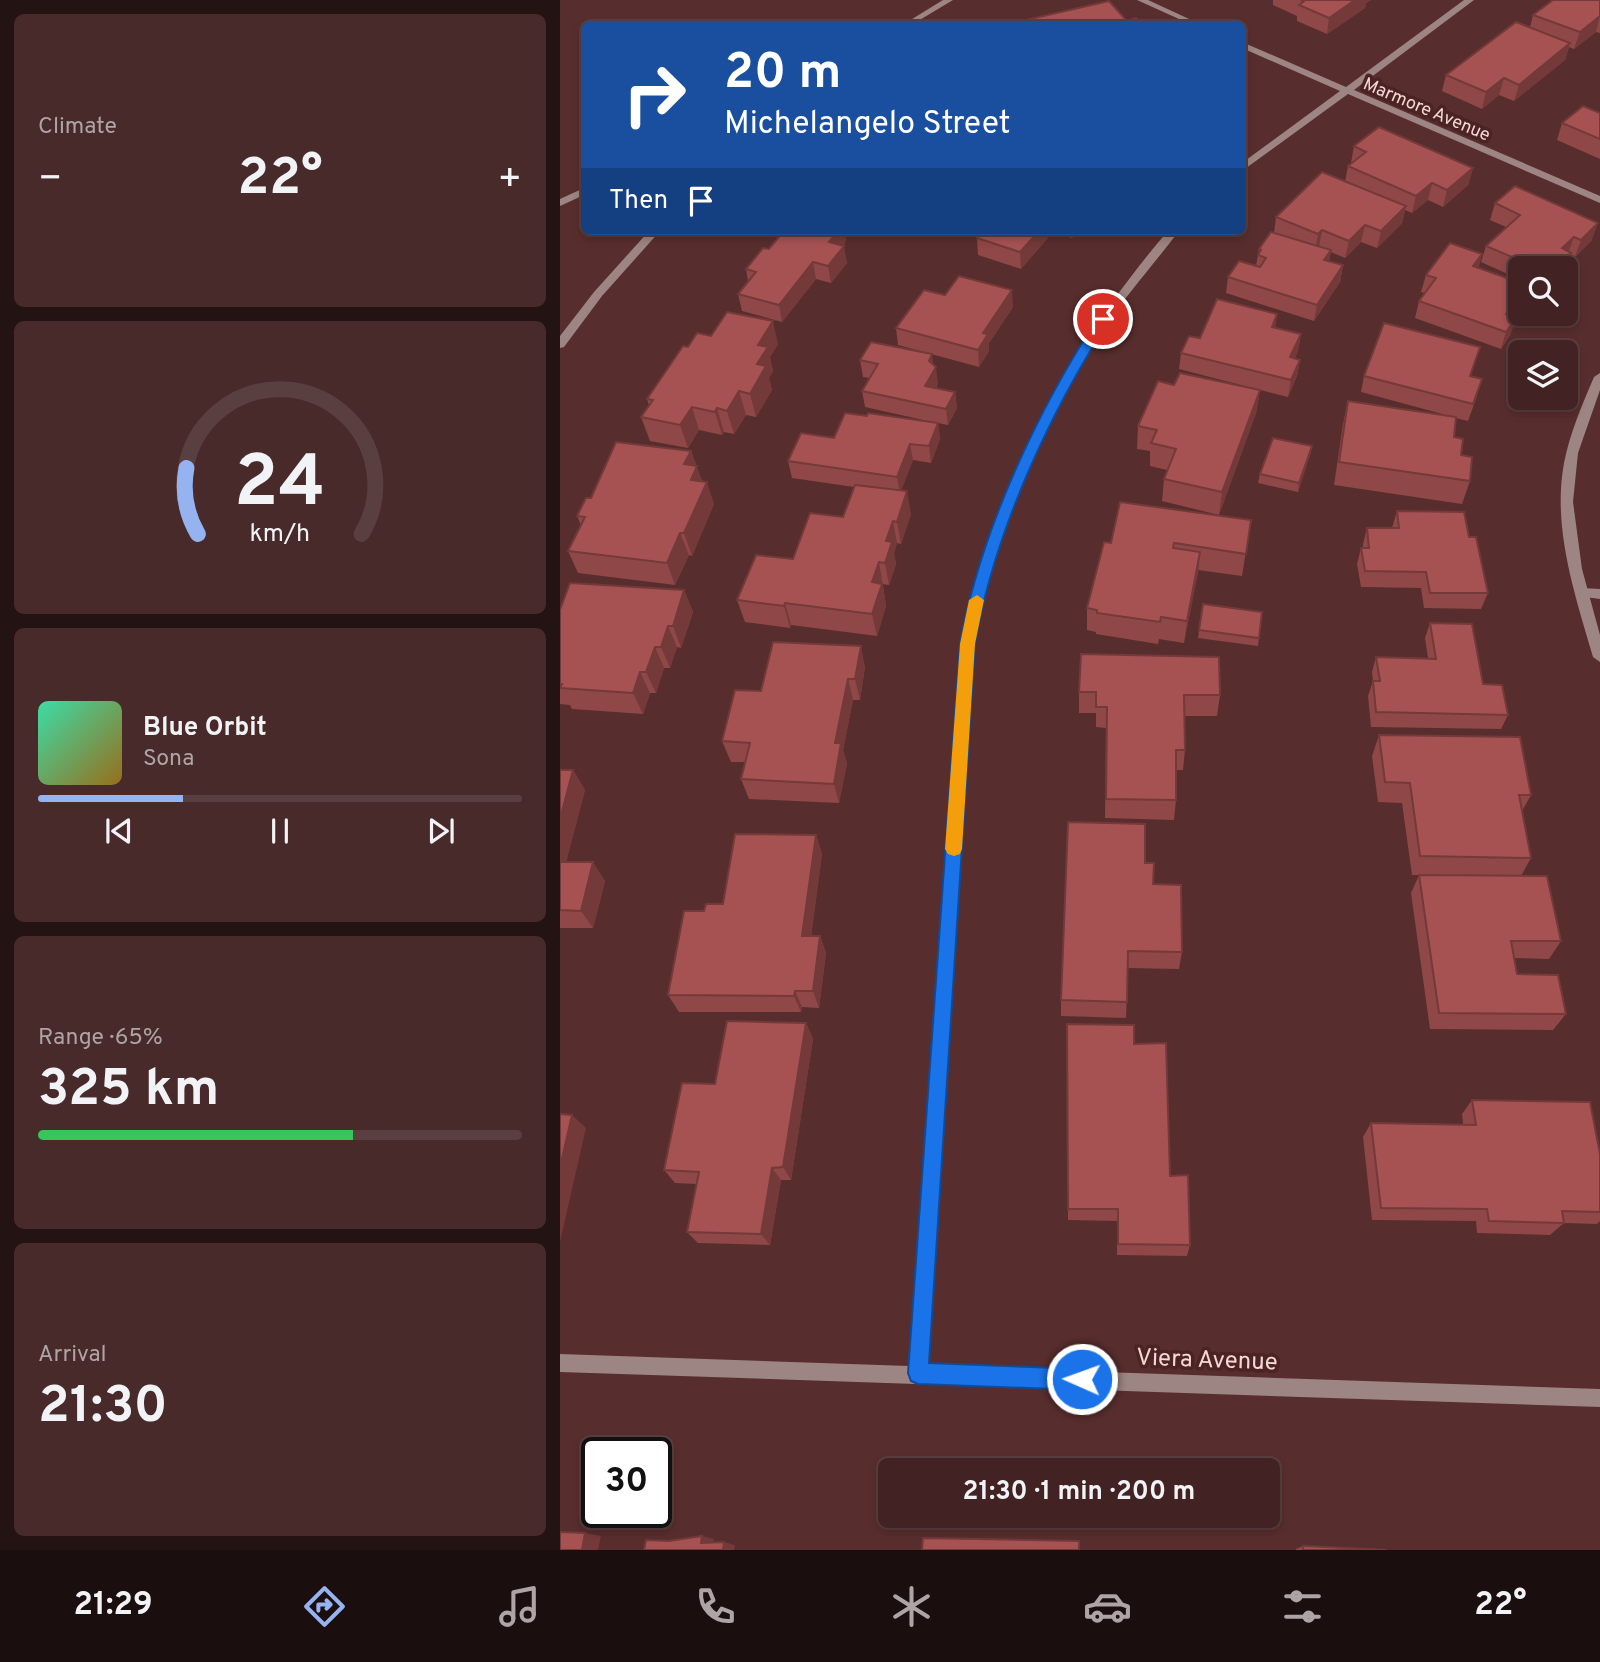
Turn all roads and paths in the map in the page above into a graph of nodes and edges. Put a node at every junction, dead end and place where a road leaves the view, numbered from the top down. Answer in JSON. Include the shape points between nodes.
{"nodes":[{"id":1,"x":949,"y":0,"type":"edge"},
{"id":2,"x":1141,"y":0,"type":"edge"},
{"id":3,"x":1470,"y":0,"type":"edge"},
{"id":4,"x":913,"y":21,"type":"edge"},
{"id":5,"x":1189,"y":21,"type":"edge"},
{"id":6,"x":1246,"y":47,"type":"edge"},
{"id":7,"x":1345,"y":91,"type":"junction"},
{"id":8,"x":1246,"y":165,"type":"edge"},
{"id":9,"x":581,"y":192,"type":"edge"},
{"id":10,"x":1600,"y":200,"type":"edge"},
{"id":11,"x":560,"y":203,"type":"edge"},
{"id":12,"x":651,"y":235,"type":"edge"},
{"id":13,"x":1171,"y":235,"type":"edge"},
{"id":14,"x":560,"y":344,"type":"edge"},
{"id":15,"x":1600,"y":377,"type":"edge"},
{"id":16,"x":1582,"y":593,"type":"junction"},
{"id":17,"x":1600,"y":594,"type":"edge"},
{"id":18,"x":1600,"y":657,"type":"edge"},
{"id":19,"x":560,"y":1363,"type":"edge"},
{"id":20,"x":918,"y":1373,"type":"junction"},
{"id":21,"x":1600,"y":1398,"type":"edge"}],
"edges":[{"from":1,"to":4,"type":"street"},
{"from":2,"to":5,"type":"street"},
{"from":3,"to":7,"type":"street"},
{"from":6,"to":7,"type":"street","name":"Marmore Avenue"},
{"from":7,"to":8,"type":"street"},
{"from":7,"to":10,"type":"street","name":"Marmore Avenue"},
{"from":9,"to":11,"type":"street"},
{"from":12,"to":14,"type":"street"},
{"from":13,"to":20,"type":"street","via":[[1114,304],[1066,381],[1028,458],[974,610]]},
{"from":15,"to":16,"type":"street","via":[[1568,477],[1568,528]]},
{"from":16,"to":17,"type":"street"},
{"from":16,"to":18,"type":"street"},
{"from":19,"to":20,"type":"street","name":"Viera Avenue"},
{"from":20,"to":21,"type":"street","name":"Viera Avenue"}]}
